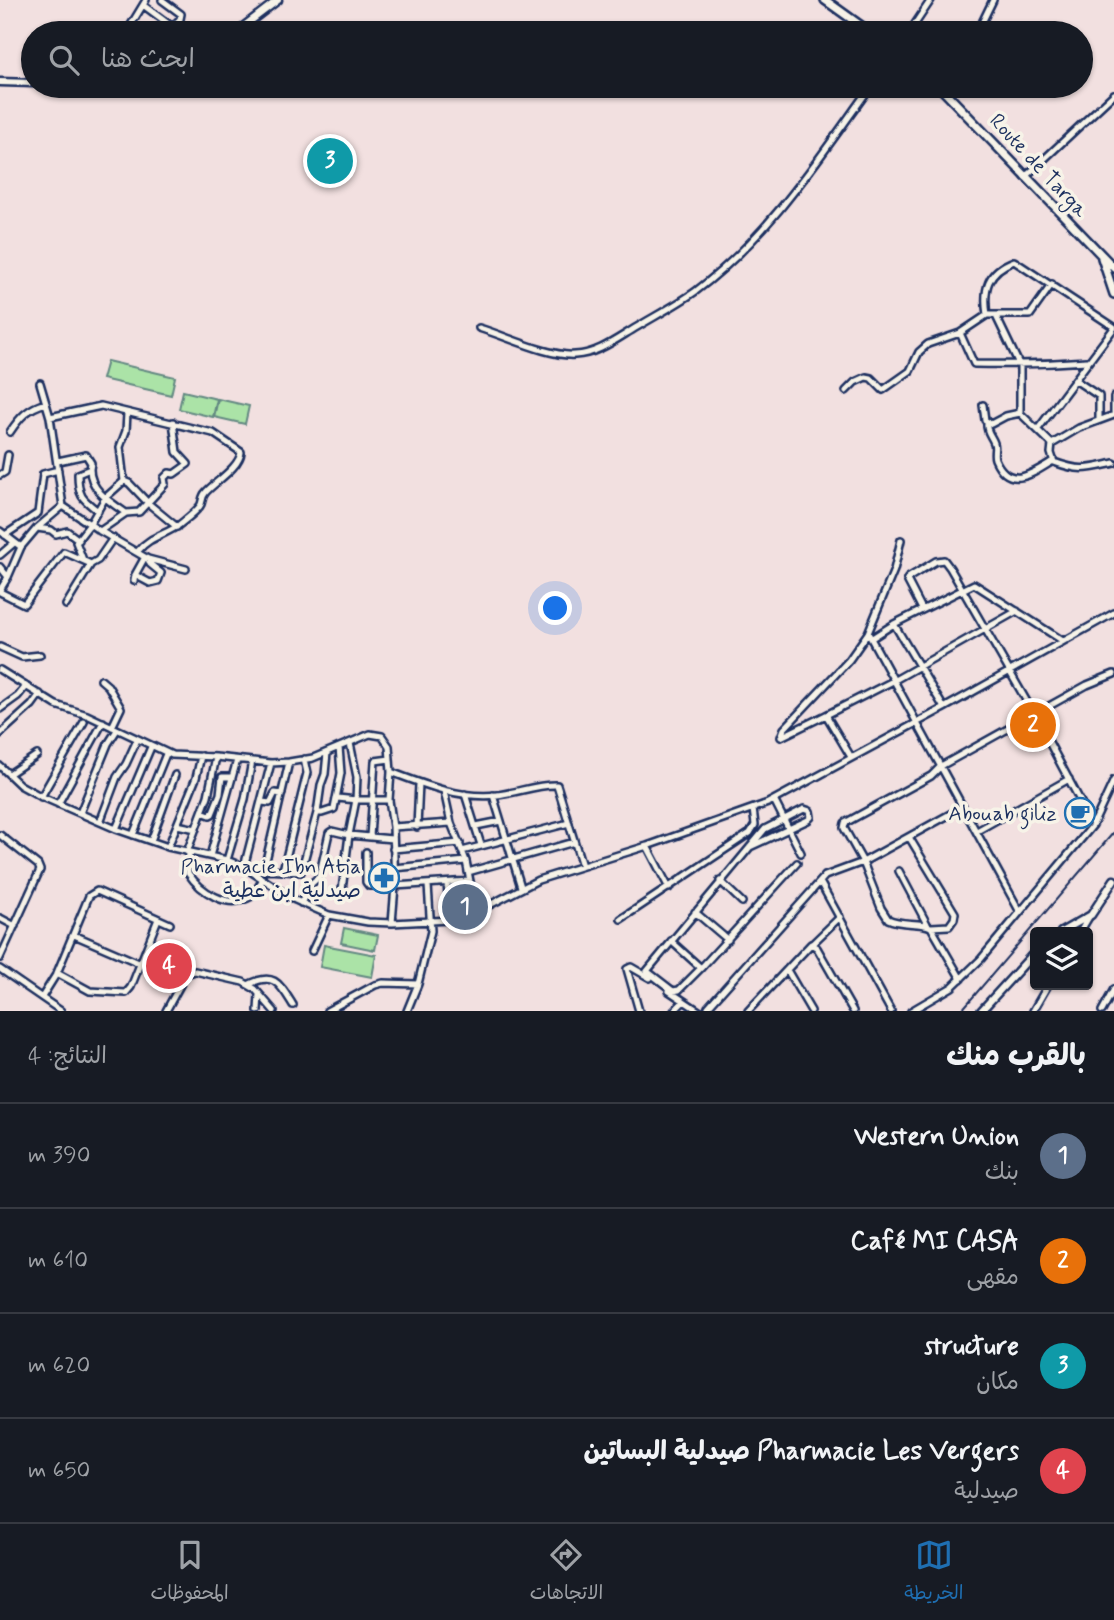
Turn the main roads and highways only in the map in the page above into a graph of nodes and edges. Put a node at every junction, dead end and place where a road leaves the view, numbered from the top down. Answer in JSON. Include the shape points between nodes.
{"nodes":[{"id":1,"x":827,"y":1,"type":"edge"},
{"id":2,"x":854,"y":21,"type":"edge"},
{"id":3,"x":951,"y":98,"type":"edge"},
{"id":4,"x":1102,"y":257,"type":"junction"},
{"id":5,"x":1114,"y":268,"type":"edge"},
{"id":6,"x":1114,"y":293,"type":"edge"}],
"edges":[{"from":1,"to":2,"type":"main road"},
{"from":3,"to":4,"type":"main road","name":"Route de Targa"},
{"from":4,"to":5,"type":"main road","name":"Route de Targa"},
{"from":4,"to":6,"type":"main road"}]}
